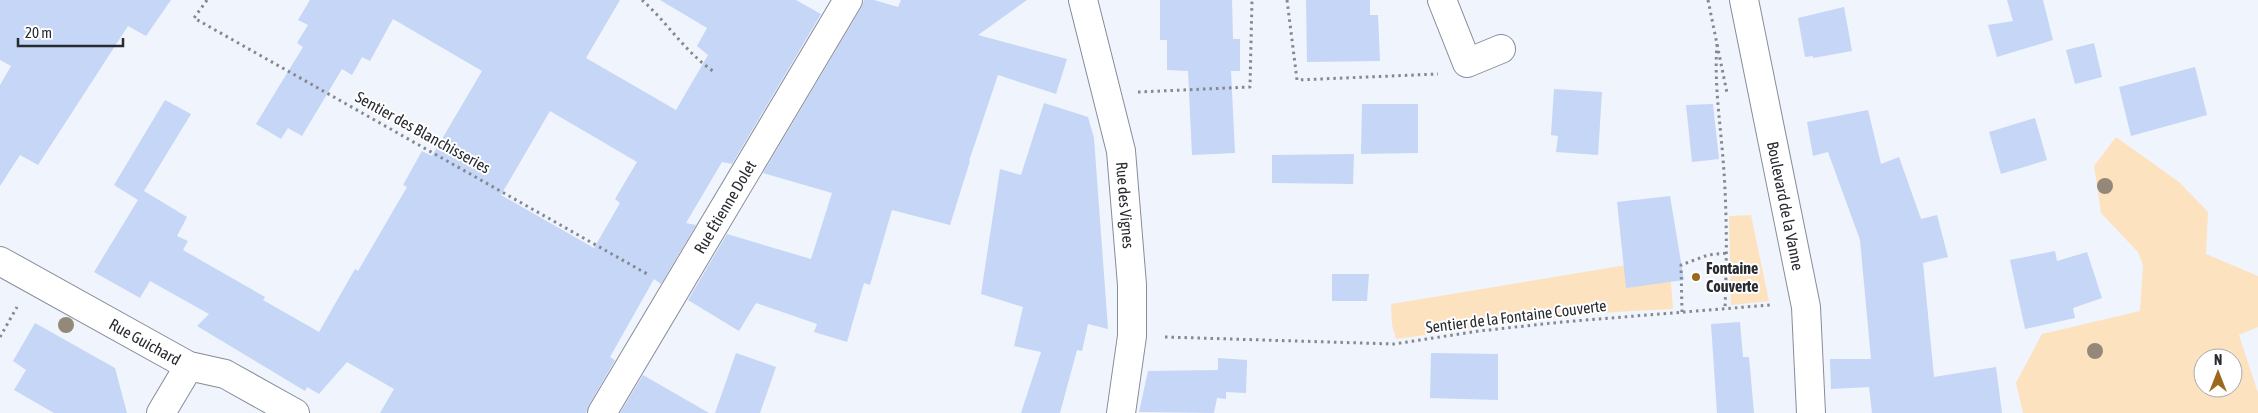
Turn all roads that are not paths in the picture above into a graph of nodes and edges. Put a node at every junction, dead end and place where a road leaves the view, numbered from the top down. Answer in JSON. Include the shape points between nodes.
{"nodes":[{"id":1,"x":848,"y":0,"type":"edge"},
{"id":2,"x":1083,"y":0,"type":"edge"},
{"id":3,"x":1442,"y":0,"type":"edge"},
{"id":4,"x":1744,"y":0,"type":"edge"},
{"id":5,"x":1501,"y":49,"type":"dead end"},
{"id":6,"x":0,"y":261,"type":"edge"},
{"id":7,"x":189,"y":366,"type":"junction"},
{"id":8,"x":161,"y":413,"type":"edge"},
{"id":9,"x":295,"y":413,"type":"edge"},
{"id":10,"x":602,"y":413,"type":"edge"},
{"id":11,"x":1121,"y":413,"type":"edge"},
{"id":12,"x":1811,"y":413,"type":"edge"}],
"edges":[{"from":1,"to":10,"type":"street","name":"Rue Étienne Dolet"},
{"from":2,"to":11,"type":"street","name":"Rue des Vignes","via":[[1121,151],[1132,285],[1132,336]]},
{"from":3,"to":5,"type":"street","via":[[1467,63]]},
{"from":4,"to":12,"type":"street","name":"Boulevard de la Vanne","via":[[1806,307]]},
{"from":6,"to":7,"type":"street","name":"Rue Guichard"},
{"from":7,"to":8,"type":"street"},
{"from":7,"to":9,"type":"street","name":"Rue Guichard","via":[[225,374]]}]}
